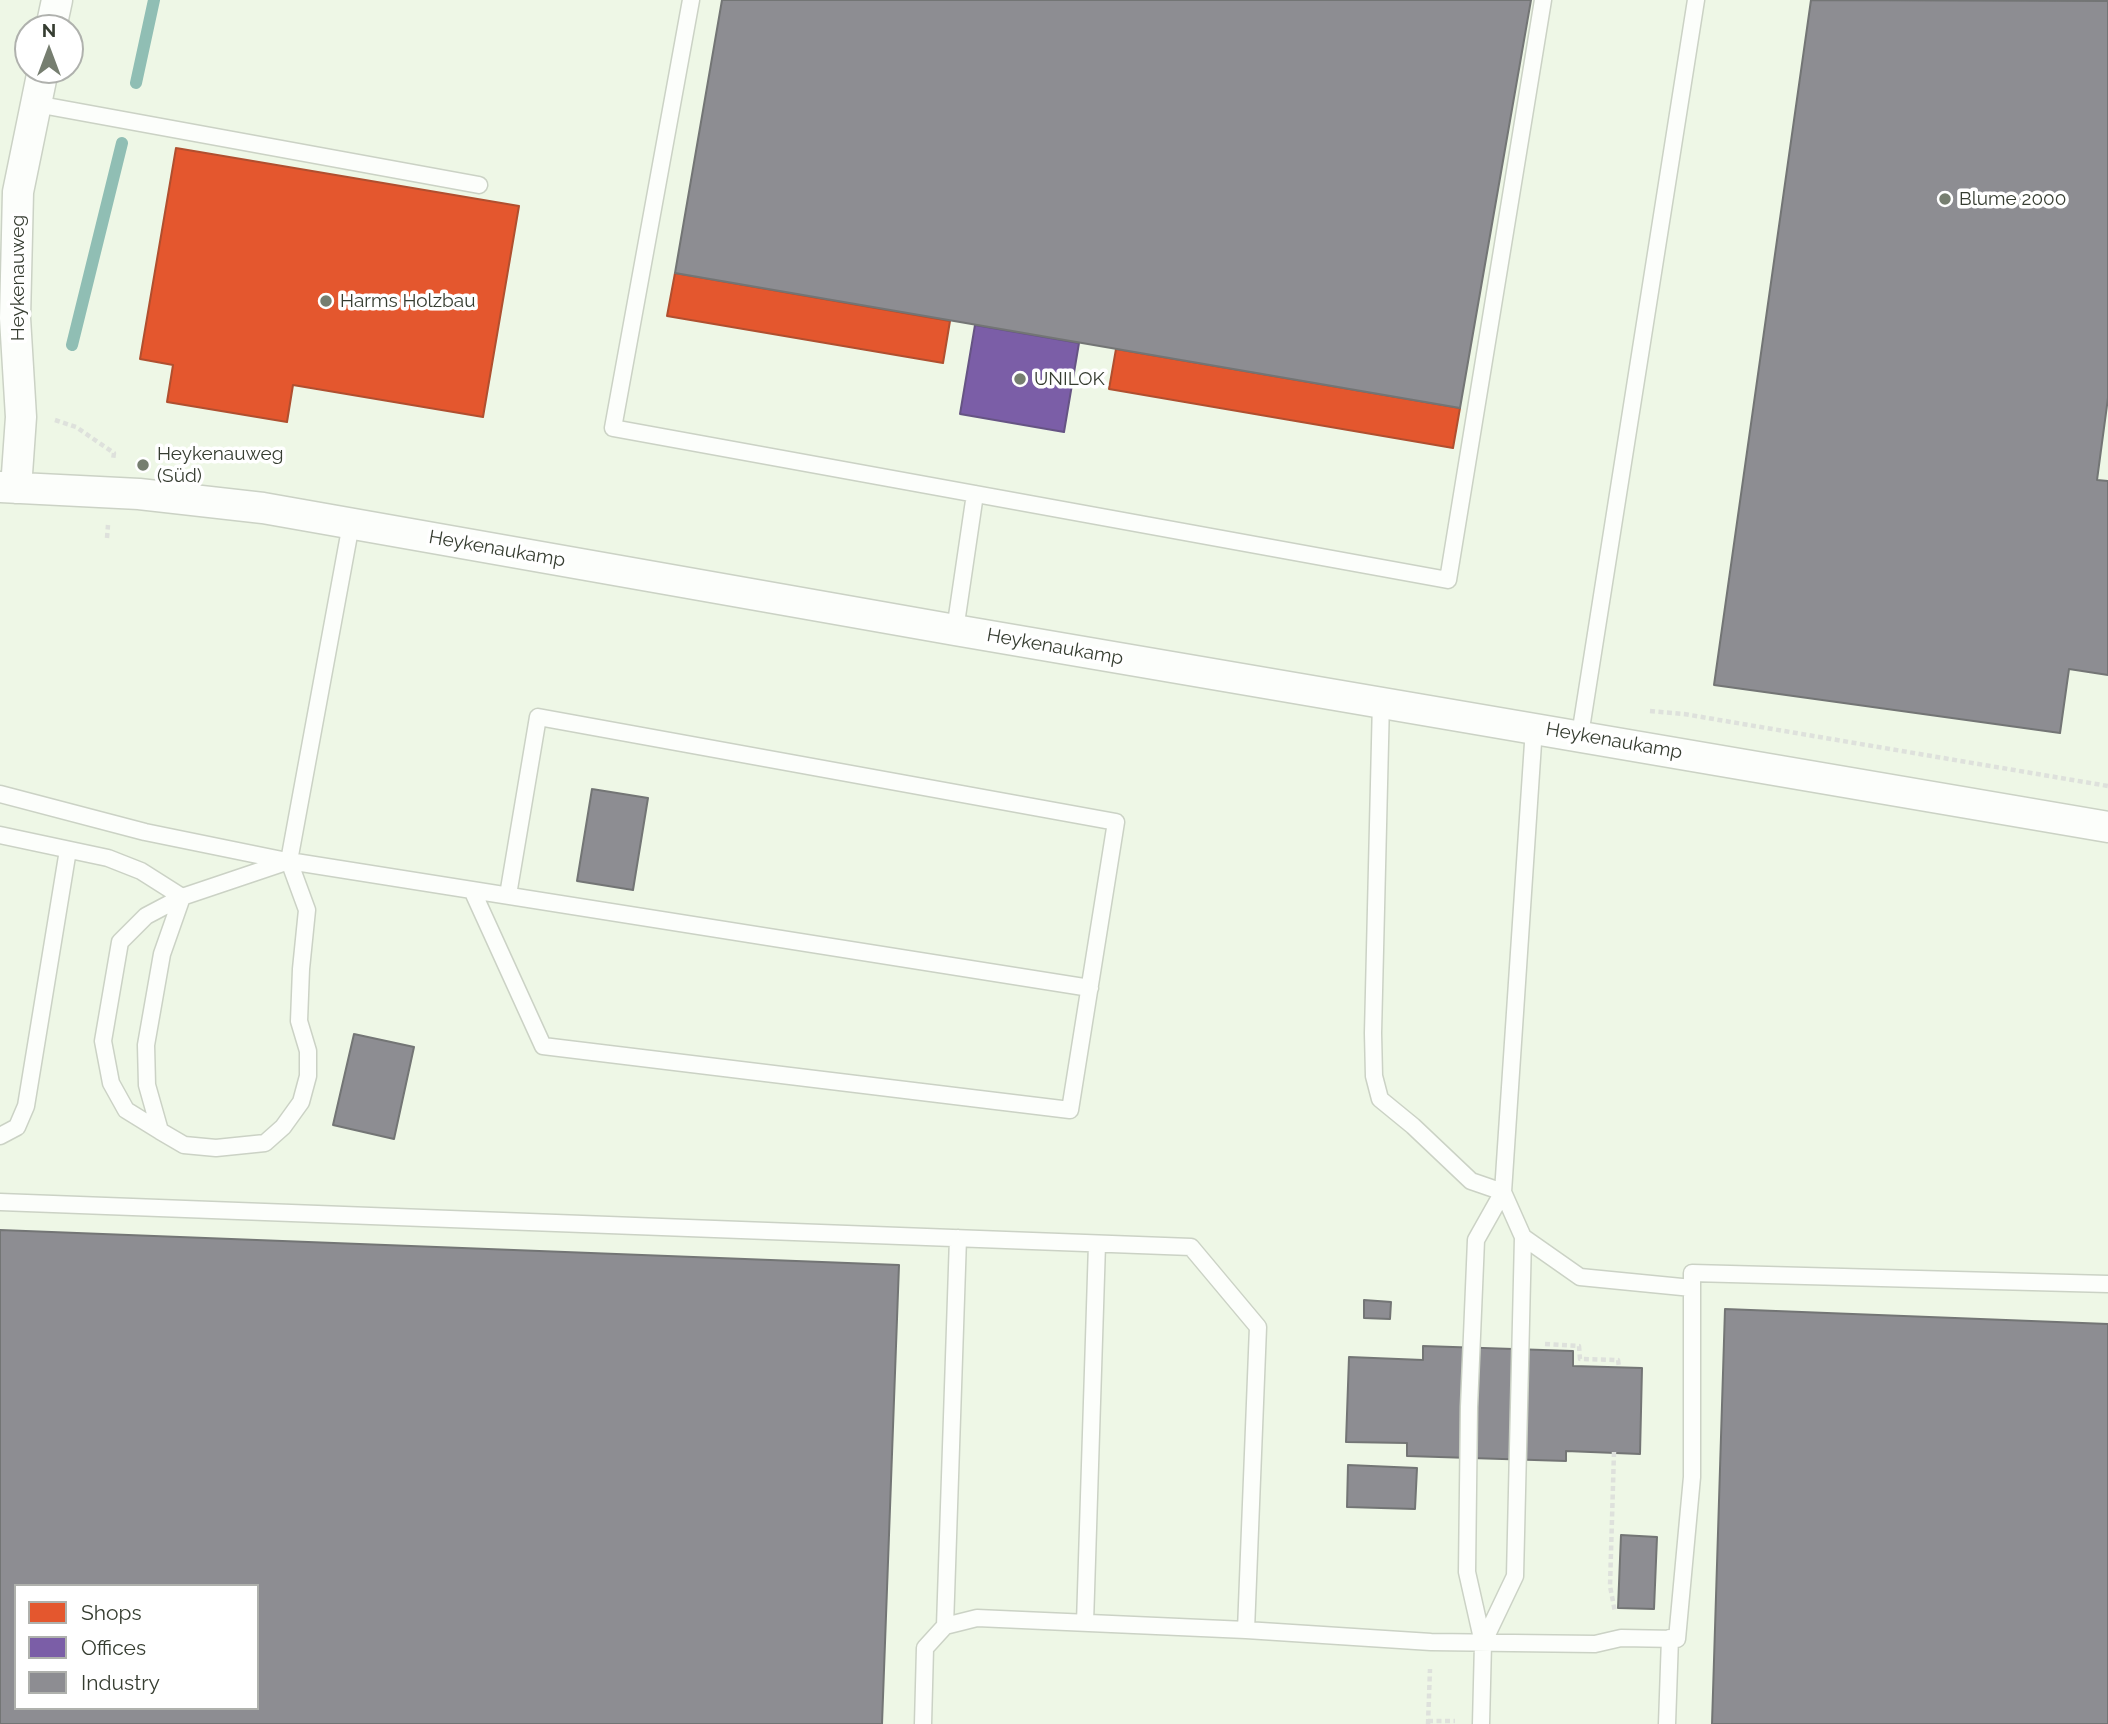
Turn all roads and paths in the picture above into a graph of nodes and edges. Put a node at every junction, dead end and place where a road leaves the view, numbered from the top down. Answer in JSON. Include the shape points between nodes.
{"nodes":[{"id":1,"x":691,"y":0,"type":"edge"},
{"id":2,"x":1543,"y":0,"type":"edge"},
{"id":3,"x":1696,"y":0,"type":"edge"},
{"id":4,"x":40,"y":84,"type":"edge"},
{"id":5,"x":36,"y":104,"type":"junction"},
{"id":6,"x":479,"y":185,"type":"dead end"},
{"id":7,"x":8,"y":232,"type":"edge"},
{"id":8,"x":53,"y":420,"type":"dead end"},
{"id":9,"x":112,"y":466,"type":"dead end"},
{"id":10,"x":8,"y":487,"type":"edge"},
{"id":11,"x":975,"y":494,"type":"junction"},
{"id":12,"x":351,"y":524,"type":"junction"},
{"id":13,"x":955,"y":630,"type":"junction"},
{"id":14,"x":1381,"y":701,"type":"junction"},
{"id":15,"x":1534,"y":727,"type":"junction"},
{"id":16,"x":1580,"y":735,"type":"junction"},
{"id":17,"x":0,"y":794,"type":"edge"},
{"id":18,"x":2108,"y":827,"type":"edge"},
{"id":19,"x":0,"y":835,"type":"edge"},
{"id":20,"x":68,"y":849,"type":"junction"},
{"id":21,"x":289,"y":861,"type":"junction"},
{"id":22,"x":472,"y":890,"type":"junction"},
{"id":23,"x":508,"y":895,"type":"junction"},
{"id":24,"x":182,"y":897,"type":"junction"},
{"id":25,"x":1090,"y":988,"type":"junction"},
{"id":26,"x":160,"y":1131,"type":"junction"},
{"id":27,"x":0,"y":1136,"type":"edge"},
{"id":28,"x":1503,"y":1192,"type":"junction"},
{"id":29,"x":0,"y":1202,"type":"edge"},
{"id":30,"x":1523,"y":1237,"type":"junction"},
{"id":31,"x":958,"y":1238,"type":"junction"},
{"id":32,"x":1097,"y":1244,"type":"junction"},
{"id":33,"x":2108,"y":1284,"type":"edge"},
{"id":34,"x":1692,"y":1288,"type":"junction"},
{"id":35,"x":1520,"y":1342,"type":"junction"},
{"id":36,"x":1619,"y":1367,"type":"dead end"},
{"id":37,"x":1614,"y":1452,"type":"dead end"},
{"id":38,"x":1085,"y":1623,"type":"junction"},
{"id":39,"x":944,"y":1626,"type":"junction"},
{"id":40,"x":1246,"y":1630,"type":"junction"},
{"id":41,"x":1621,"y":1638,"type":"junction"},
{"id":42,"x":1670,"y":1638,"type":"junction"},
{"id":43,"x":1431,"y":1642,"type":"junction"},
{"id":44,"x":1483,"y":1643,"type":"junction"},
{"id":45,"x":923,"y":1724,"type":"edge"},
{"id":46,"x":1428,"y":1724,"type":"edge"},
{"id":47,"x":1481,"y":1724,"type":"edge"},
{"id":48,"x":1667,"y":1724,"type":"edge"}],
"edges":[{"from":1,"to":11,"type":"lane","via":[[613,428]]},
{"from":2,"to":11,"type":"lane","via":[[1448,580]]},
{"from":3,"to":16,"type":"lane"},
{"from":4,"to":5,"type":"street","name":"Heykenauweg"},
{"from":5,"to":6,"type":"lane"},
{"from":5,"to":7,"type":"street","name":"Heykenauweg"},
{"from":7,"to":10,"type":"street","name":"Heykenauweg","via":[[21,416]]},
{"from":8,"to":9,"type":"path","via":[[76,427],[114,453]]},
{"from":10,"to":12,"type":"street","name":"Heykenaukamp","via":[[179,498]]},
{"from":11,"to":13,"type":"lane"},
{"from":12,"to":13,"type":"street","name":"Heykenaukamp"},
{"from":12,"to":21,"type":"lane"},
{"from":13,"to":14,"type":"street","name":"Heykenaukamp"},
{"from":14,"to":15,"type":"street","name":"Heykenaukamp"},
{"from":14,"to":28,"type":"lane","via":[[1374,1076],[1380,1099],[1471,1181]]},
{"from":15,"to":16,"type":"street","name":"Heykenaukamp"},
{"from":15,"to":28,"type":"lane"},
{"from":16,"to":18,"type":"street","name":"Heykenaukamp"},
{"from":17,"to":21,"type":"lane","via":[[145,832]]},
{"from":19,"to":20,"type":"lane"},
{"from":20,"to":24,"type":"lane","via":[[141,871]]},
{"from":20,"to":27,"type":"lane","via":[[26,1106],[17,1127]]},
{"from":21,"to":22,"type":"lane"},
{"from":21,"to":24,"type":"lane"},
{"from":21,"to":26,"type":"lane","via":[[307,910],[299,1021],[308,1076],[301,1102],[265,1143],[195,1146]]},
{"from":22,"to":23,"type":"lane"},
{"from":22,"to":25,"type":"lane","via":[[543,1046],[1070,1110]]},
{"from":23,"to":25,"type":"lane"},
{"from":23,"to":25,"type":"lane","via":[[538,717],[1116,822]]},
{"from":24,"to":26,"type":"lane","via":[[162,954],[146,1045],[147,1084]]},
{"from":24,"to":26,"type":"lane","via":[[146,916],[120,942],[103,1041],[111,1083],[126,1110]]},
{"from":28,"to":30,"type":"lane"},
{"from":28,"to":44,"type":"lane","via":[[1476,1240],[1467,1572]]},
{"from":29,"to":31,"type":"lane"},
{"from":30,"to":34,"type":"lane","via":[[1580,1277]]},
{"from":30,"to":35,"type":"lane"},
{"from":31,"to":32,"type":"lane"},
{"from":31,"to":39,"type":"lane"},
{"from":32,"to":38,"type":"lane"},
{"from":32,"to":40,"type":"lane","via":[[1191,1247],[1258,1326]]},
{"from":33,"to":34,"type":"lane","via":[[1692,1273]]},
{"from":34,"to":42,"type":"lane","via":[[1692,1477],[1678,1639]]},
{"from":35,"to":36,"type":"path","via":[[1579,1346],[1580,1359],[1618,1360]]},
{"from":35,"to":44,"type":"lane","via":[[1515,1576]]},
{"from":37,"to":41,"type":"path","via":[[1610,1587]]},
{"from":38,"to":39,"type":"lane","via":[[976,1618]]},
{"from":38,"to":40,"type":"lane"},
{"from":39,"to":45,"type":"lane","via":[[925,1648]]},
{"from":40,"to":43,"type":"lane"},
{"from":41,"to":42,"type":"lane"},
{"from":41,"to":44,"type":"lane","via":[[1595,1644]]},
{"from":42,"to":48,"type":"lane"},
{"from":43,"to":44,"type":"lane"},
{"from":43,"to":46,"type":"path"},
{"from":44,"to":47,"type":"lane"}]}
